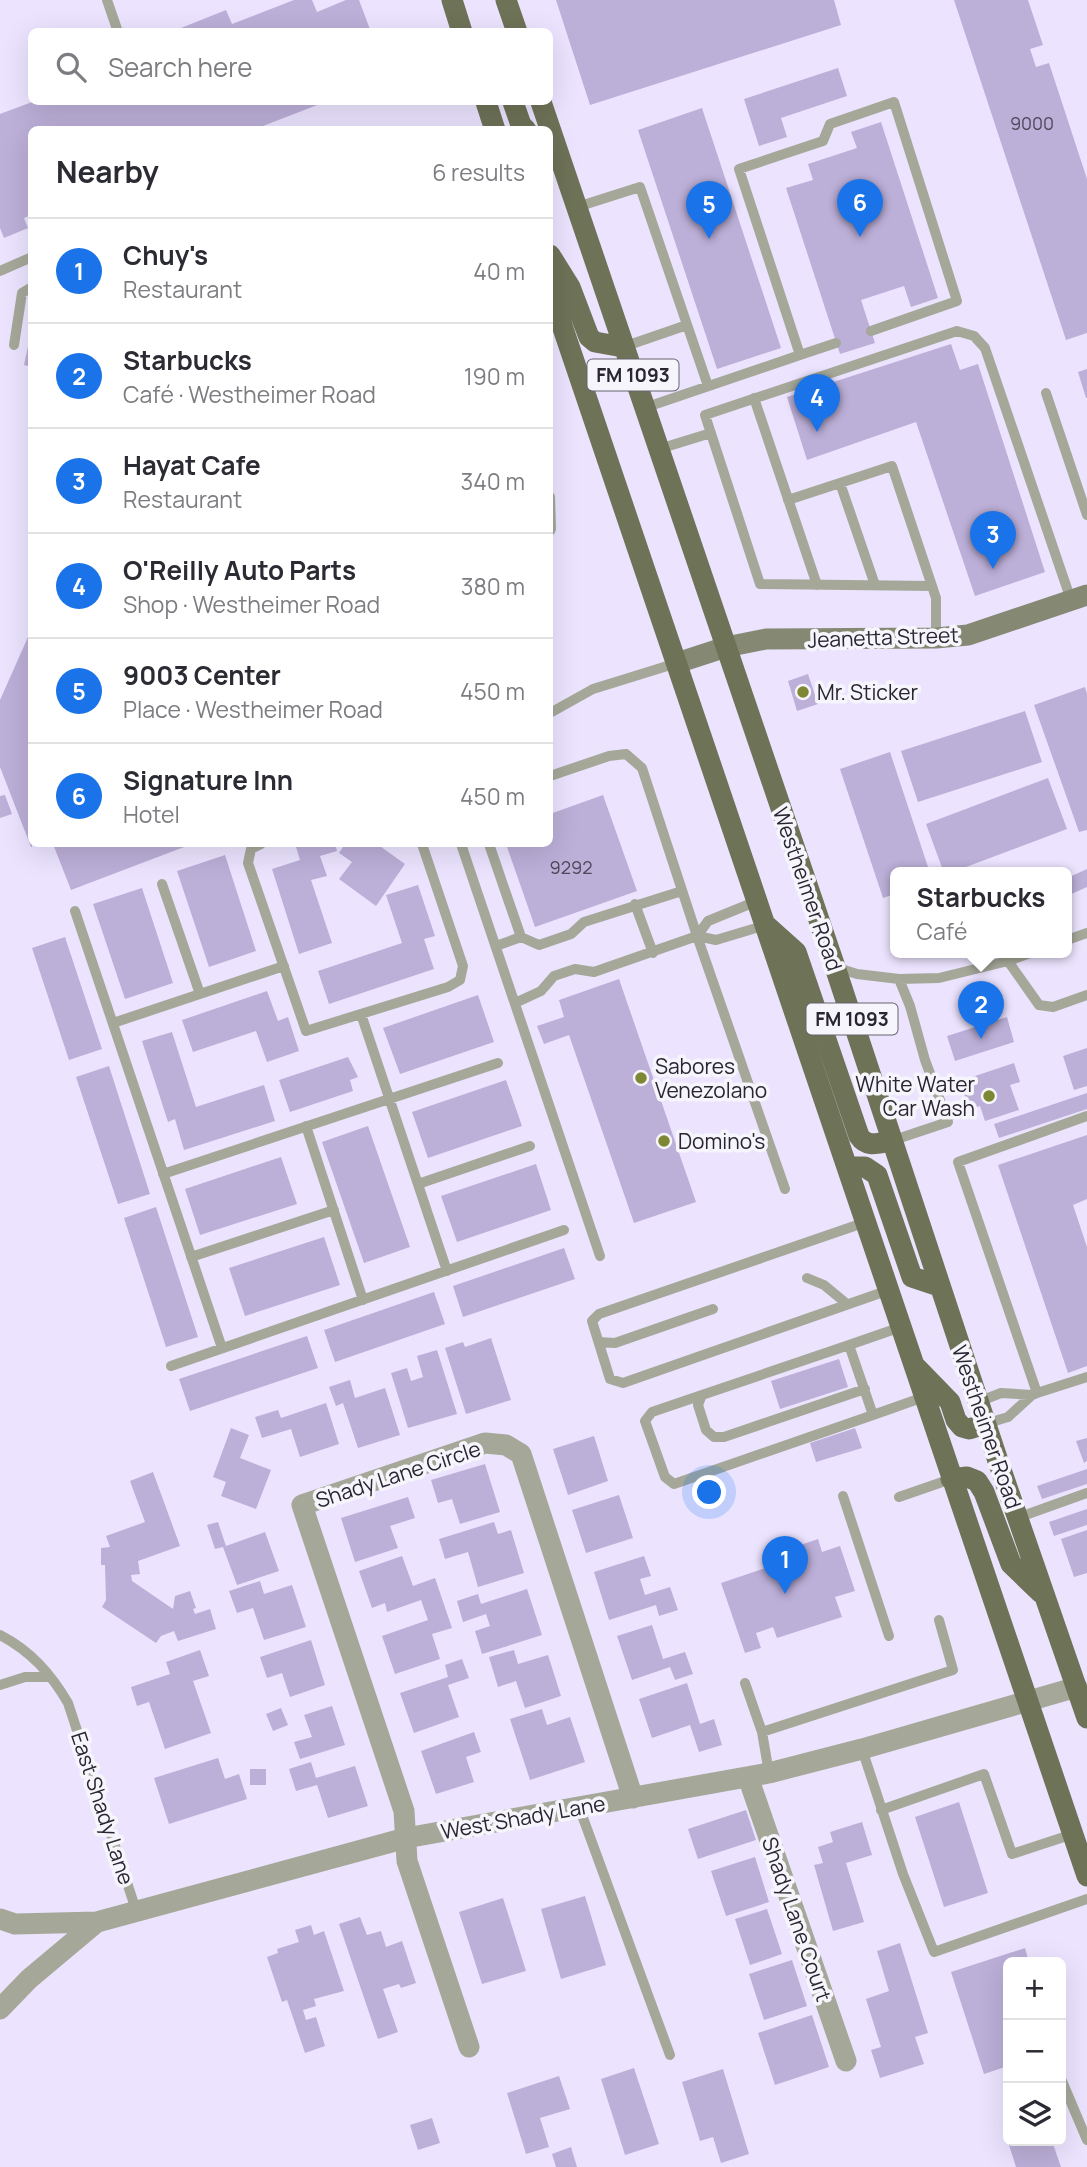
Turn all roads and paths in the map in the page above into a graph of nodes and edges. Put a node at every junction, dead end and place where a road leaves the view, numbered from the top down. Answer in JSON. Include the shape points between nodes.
{"nodes":[{"id":1,"x":107,"y":0,"type":"edge"},
{"id":2,"x":452,"y":0,"type":"edge"},
{"id":3,"x":506,"y":0,"type":"edge"},
{"id":4,"x":117,"y":28,"type":"edge"},
{"id":5,"x":461,"y":28,"type":"edge"},
{"id":6,"x":516,"y":28,"type":"edge"},
{"id":7,"x":487,"y":105,"type":"edge"},
{"id":8,"x":514,"y":105,"type":"edge"},
{"id":9,"x":542,"y":105,"type":"edge"},
{"id":10,"x":494,"y":126,"type":"edge"},
{"id":11,"x":523,"y":126,"type":"edge"},
{"id":12,"x":548,"y":126,"type":"edge"},
{"id":13,"x":553,"y":140,"type":"edge"},
{"id":14,"x":577,"y":207,"type":"junction"},
{"id":15,"x":28,"y":259,"type":"edge"},
{"id":16,"x":553,"y":260,"type":"edge"},
{"id":17,"x":0,"y":271,"type":"edge"},
{"id":18,"x":28,"y":290,"type":"edge"},
{"id":19,"x":553,"y":299,"type":"edge"},
{"id":20,"x":687,"y":325,"type":"junction"},
{"id":21,"x":871,"y":331,"type":"dead end"},
{"id":22,"x":836,"y":343,"type":"dead end"},
{"id":23,"x":13,"y":345,"type":"dead end"},
{"id":24,"x":623,"y":347,"type":"junction"},
{"id":25,"x":800,"y":355,"type":"junction"},
{"id":26,"x":708,"y":386,"type":"junction"},
{"id":27,"x":1046,"y":393,"type":"dead end"},
{"id":28,"x":754,"y":398,"type":"junction"},
{"id":29,"x":645,"y":408,"type":"junction"},
{"id":30,"x":711,"y":433,"type":"junction"},
{"id":31,"x":659,"y":449,"type":"junction"},
{"id":32,"x":840,"y":483,"type":"junction"},
{"id":33,"x":788,"y":500,"type":"junction"},
{"id":34,"x":1087,"y":515,"type":"edge"},
{"id":35,"x":817,"y":585,"type":"junction"},
{"id":36,"x":874,"y":585,"type":"junction"},
{"id":37,"x":932,"y":586,"type":"junction"},
{"id":38,"x":1079,"y":598,"type":"edge"},
{"id":39,"x":936,"y":639,"type":"junction"},
{"id":40,"x":726,"y":647,"type":"junction"},
{"id":41,"x":677,"y":663,"type":"junction"},
{"id":42,"x":553,"y":711,"type":"edge"},
{"id":43,"x":553,"y":775,"type":"edge"},
{"id":44,"x":255,"y":847,"type":"edge"},
{"id":45,"x":423,"y":847,"type":"edge"},
{"id":46,"x":462,"y":847,"type":"edge"},
{"id":47,"x":490,"y":847,"type":"edge"},
{"id":48,"x":162,"y":884,"type":"dead end"},
{"id":49,"x":682,"y":891,"type":"junction"},
{"id":50,"x":757,"y":901,"type":"junction"},
{"id":51,"x":635,"y":904,"type":"junction"},
{"id":52,"x":75,"y":911,"type":"dead end"},
{"id":53,"x":766,"y":925,"type":"junction"},
{"id":54,"x":697,"y":936,"type":"junction"},
{"id":55,"x":521,"y":937,"type":"junction"},
{"id":56,"x":496,"y":946,"type":"junction"},
{"id":57,"x":653,"y":953,"type":"junction"},
{"id":58,"x":1016,"y":958,"type":"edge"},
{"id":59,"x":1008,"y":961,"type":"junction"},
{"id":60,"x":284,"y":966,"type":"junction"},
{"id":61,"x":835,"y":967,"type":"junction"},
{"id":62,"x":899,"y":979,"type":"junction"},
{"id":63,"x":200,"y":994,"type":"junction"},
{"id":64,"x":1087,"y":995,"type":"edge"},
{"id":65,"x":515,"y":1003,"type":"junction"},
{"id":66,"x":361,"y":1014,"type":"junction"},
{"id":67,"x":113,"y":1023,"type":"junction"},
{"id":68,"x":498,"y":1063,"type":"dead end"},
{"id":69,"x":389,"y":1099,"type":"junction"},
{"id":70,"x":1087,"y":1116,"type":"edge"},
{"id":71,"x":306,"y":1126,"type":"junction"},
{"id":72,"x":891,"y":1141,"type":"junction"},
{"id":73,"x":530,"y":1146,"type":"dead end"},
{"id":74,"x":848,"y":1167,"type":"junction"},
{"id":75,"x":163,"y":1174,"type":"junction"},
{"id":76,"x":418,"y":1184,"type":"junction"},
{"id":77,"x":785,"y":1189,"type":"dead end"},
{"id":78,"x":334,"y":1210,"type":"junction"},
{"id":79,"x":866,"y":1222,"type":"junction"},
{"id":80,"x":564,"y":1230,"type":"dead end"},
{"id":81,"x":600,"y":1256,"type":"dead end"},
{"id":82,"x":191,"y":1257,"type":"junction"},
{"id":83,"x":447,"y":1271,"type":"junction"},
{"id":84,"x":807,"y":1279,"type":"dead end"},
{"id":85,"x":939,"y":1286,"type":"junction"},
{"id":86,"x":889,"y":1290,"type":"junction"},
{"id":87,"x":363,"y":1300,"type":"junction"},
{"id":88,"x":847,"y":1304,"type":"junction"},
{"id":89,"x":713,"y":1309,"type":"dead end"},
{"id":90,"x":901,"y":1327,"type":"junction"},
{"id":91,"x":599,"y":1342,"type":"junction"},
{"id":92,"x":849,"y":1345,"type":"junction"},
{"id":93,"x":222,"y":1348,"type":"junction"},
{"id":94,"x":171,"y":1366,"type":"dead end"},
{"id":95,"x":914,"y":1366,"type":"junction"},
{"id":96,"x":1087,"y":1377,"type":"edge"},
{"id":97,"x":864,"y":1389,"type":"junction"},
{"id":98,"x":1034,"y":1394,"type":"junction"},
{"id":99,"x":702,"y":1395,"type":"junction"},
{"id":100,"x":924,"y":1397,"type":"junction"},
{"id":101,"x":978,"y":1402,"type":"junction"},
{"id":102,"x":873,"y":1415,"type":"junction"},
{"id":103,"x":985,"y":1424,"type":"junction"},
{"id":104,"x":951,"y":1479,"type":"junction"},
{"id":105,"x":1087,"y":1493,"type":"edge"},
{"id":106,"x":843,"y":1496,"type":"dead end"},
{"id":107,"x":899,"y":1497,"type":"dead end"},
{"id":108,"x":1017,"y":1518,"type":"junction"},
{"id":109,"x":1045,"y":1597,"type":"junction"},
{"id":110,"x":939,"y":1619,"type":"dead end"},
{"id":111,"x":0,"y":1635,"type":"edge"},
{"id":112,"x":889,"y":1636,"type":"dead end"},
{"id":113,"x":48,"y":1677,"type":"junction"},
{"id":114,"x":745,"y":1683,"type":"dead end"},
{"id":115,"x":0,"y":1685,"type":"edge"},
{"id":116,"x":1077,"y":1687,"type":"junction"},
{"id":117,"x":1029,"y":1702,"type":"junction"},
{"id":118,"x":1087,"y":1718,"type":"edge"},
{"id":119,"x":762,"y":1732,"type":"junction"},
{"id":120,"x":862,"y":1749,"type":"junction"},
{"id":121,"x":758,"y":1775,"type":"junction"},
{"id":122,"x":633,"y":1798,"type":"junction"},
{"id":123,"x":579,"y":1807,"type":"junction"},
{"id":124,"x":881,"y":1810,"type":"junction"},
{"id":125,"x":1073,"y":1834,"type":"junction"},
{"id":126,"x":406,"y":1838,"type":"junction"},
{"id":127,"x":1087,"y":1875,"type":"edge"},
{"id":128,"x":1087,"y":1899,"type":"edge"},
{"id":129,"x":137,"y":1913,"type":"junction"},
{"id":130,"x":0,"y":1919,"type":"edge"},
{"id":131,"x":97,"y":1923,"type":"junction"},
{"id":132,"x":0,"y":2009,"type":"edge"},
{"id":133,"x":470,"y":2047,"type":"dead end"},
{"id":134,"x":670,"y":2055,"type":"dead end"},
{"id":135,"x":846,"y":2061,"type":"dead end"},
{"id":136,"x":1063,"y":2083,"type":"edge"},
{"id":137,"x":1087,"y":2140,"type":"edge"}],
"edges":[{"from":1,"to":4,"type":"lane"},
{"from":2,"to":5,"type":"main road"},
{"from":3,"to":6,"type":"main road"},
{"from":7,"to":10,"type":"main road"},
{"from":8,"to":11,"type":"main road"},
{"from":9,"to":12,"type":"main road","name":"Westheimer Road","number":"FM 1093"},
{"from":13,"to":14,"type":"main road","name":"Westheimer Road","number":"FM 1093"},
{"from":14,"to":20,"type":"lane","via":[[640,187]]},
{"from":14,"to":24,"type":"main road","name":"Westheimer Road","number":"FM 1093"},
{"from":15,"to":17,"type":"lane"},
{"from":16,"to":24,"type":"main road","via":[[570,287],[589,337]]},
{"from":18,"to":23,"type":"lane","via":[[23,293]]},
{"from":19,"to":41,"type":"main road","number":"FM 1093"},
{"from":20,"to":24,"type":"lane"},
{"from":20,"to":26,"type":"lane"},
{"from":21,"to":25,"type":"lane","via":[[957,301],[894,102],[830,124],[823,141],[739,169]]},
{"from":22,"to":25,"type":"lane"},
{"from":24,"to":29,"type":"main road","name":"Westheimer Road","number":"FM 1093"},
{"from":25,"to":26,"type":"lane"},
{"from":26,"to":29,"type":"lane"},
{"from":27,"to":34,"type":"lane"},
{"from":28,"to":30,"type":"lane","via":[[705,415]]},
{"from":28,"to":33,"type":"lane"},
{"from":28,"to":38,"type":"lane","via":[[957,331],[974,336],[985,348]]},
{"from":29,"to":31,"type":"main road","name":"Westheimer Road","number":"FM 1093"},
{"from":30,"to":31,"type":"lane"},
{"from":30,"to":35,"type":"lane","via":[[760,584]]},
{"from":31,"to":40,"type":"main road","name":"Westheimer Road","number":"FM 1093"},
{"from":32,"to":33,"type":"lane"},
{"from":32,"to":36,"type":"lane"},
{"from":32,"to":37,"type":"lane","via":[[892,466]]},
{"from":33,"to":35,"type":"lane"},
{"from":35,"to":36,"type":"lane"},
{"from":36,"to":37,"type":"lane"},
{"from":37,"to":39,"type":"lane"},
{"from":38,"to":39,"type":"street","name":"Jeanetta Street","via":[[968,635]]},
{"from":39,"to":40,"type":"street","name":"Jeanetta Street","via":[[766,639]]},
{"from":40,"to":41,"type":"street","name":"Jeanetta Street"},
{"from":40,"to":61,"type":"main road","name":"Westheimer Road","number":"FM 1093"},
{"from":41,"to":42,"type":"lane","via":[[593,689]]},
{"from":41,"to":50,"type":"main road","number":"FM 1093"},
{"from":43,"to":49,"type":"lane","via":[[626,754],[642,768]]},
{"from":44,"to":60,"type":"lane","via":[[248,863]]},
{"from":45,"to":66,"type":"lane","via":[[463,966],[460,980]]},
{"from":46,"to":56,"type":"lane"},
{"from":47,"to":55,"type":"lane"},
{"from":48,"to":63,"type":"lane"},
{"from":49,"to":51,"type":"lane"},
{"from":49,"to":54,"type":"lane"},
{"from":50,"to":53,"type":"main road","number":"FM 1093"},
{"from":50,"to":54,"type":"lane","via":[[708,921]]},
{"from":51,"to":55,"type":"lane","via":[[539,945]]},
{"from":51,"to":57,"type":"lane"},
{"from":52,"to":67,"type":"lane"},
{"from":53,"to":54,"type":"lane","via":[[716,940]]},
{"from":53,"to":72,"type":"main road","via":[[796,953],[859,1136],[868,1145]]},
{"from":53,"to":74,"type":"main road","number":"FM 1093"},
{"from":54,"to":57,"type":"lane"},
{"from":54,"to":77,"type":"lane"},
{"from":55,"to":56,"type":"lane"},
{"from":56,"to":65,"type":"lane"},
{"from":57,"to":65,"type":"lane","via":[[594,972],[575,969],[554,976],[541,991]]},
{"from":58,"to":59,"type":"lane"},
{"from":59,"to":62,"type":"lane","via":[[939,978]]},
{"from":59,"to":64,"type":"lane","via":[[1040,1005],[1054,1007]]},
{"from":60,"to":63,"type":"lane"},
{"from":60,"to":66,"type":"lane","via":[[306,1031]]},
{"from":61,"to":62,"type":"lane"},
{"from":61,"to":72,"type":"main road","name":"Westheimer Road","number":"FM 1093"},
{"from":62,"to":72,"type":"lane","via":[[948,1122]]},
{"from":63,"to":67,"type":"lane"},
{"from":65,"to":81,"type":"lane"},
{"from":66,"to":69,"type":"lane"},
{"from":67,"to":75,"type":"lane"},
{"from":68,"to":69,"type":"lane"},
{"from":69,"to":71,"type":"lane"},
{"from":69,"to":76,"type":"lane"},
{"from":70,"to":98,"type":"lane","via":[[958,1163]]},
{"from":71,"to":75,"type":"lane"},
{"from":71,"to":78,"type":"lane"},
{"from":72,"to":85,"type":"main road","name":"Westheimer Road","number":"FM 1093"},
{"from":73,"to":76,"type":"lane"},
{"from":74,"to":79,"type":"main road","number":"FM 1093"},
{"from":74,"to":85,"type":"main road","via":[[865,1167],[877,1175],[912,1277]]},
{"from":75,"to":82,"type":"lane"},
{"from":76,"to":83,"type":"lane"},
{"from":78,"to":82,"type":"lane"},
{"from":78,"to":87,"type":"lane"},
{"from":79,"to":86,"type":"main road","number":"FM 1093"},
{"from":79,"to":91,"type":"lane","via":[[600,1314],[592,1321]]},
{"from":80,"to":83,"type":"lane"},
{"from":82,"to":93,"type":"lane"},
{"from":83,"to":87,"type":"lane"},
{"from":84,"to":88,"type":"lane","via":[[824,1285]]},
{"from":85,"to":101,"type":"main road","name":"Westheimer Road","number":"FM 1093"},
{"from":86,"to":88,"type":"lane"},
{"from":86,"to":90,"type":"main road","number":"FM 1093"},
{"from":87,"to":93,"type":"lane"},
{"from":88,"to":91,"type":"lane","via":[[623,1384],[610,1379]]},
{"from":89,"to":91,"type":"lane","via":[[615,1343]]},
{"from":90,"to":92,"type":"lane"},
{"from":90,"to":95,"type":"main road","number":"FM 1093"},
{"from":92,"to":97,"type":"lane"},
{"from":92,"to":99,"type":"lane"},
{"from":93,"to":94,"type":"lane"},
{"from":95,"to":100,"type":"main road","number":"FM 1093"},
{"from":95,"to":103,"type":"main road","via":[[950,1402],[962,1427]]},
{"from":96,"to":98,"type":"lane"},
{"from":97,"to":99,"type":"lane","via":[[724,1437],[713,1437],[706,1430],[698,1405]]},
{"from":97,"to":102,"type":"lane"},
{"from":98,"to":101,"type":"lane","via":[[1001,1393]]},
{"from":98,"to":103,"type":"lane","via":[[1008,1417]]},
{"from":99,"to":102,"type":"lane","via":[[652,1412],[645,1421],[665,1477],[674,1484]]},
{"from":100,"to":102,"type":"lane"},
{"from":100,"to":104,"type":"main road","number":"FM 1093"},
{"from":101,"to":103,"type":"main road","name":"Westheimer Road","number":"FM 1093"},
{"from":103,"to":108,"type":"main road","name":"Westheimer Road","number":"FM 1093"},
{"from":104,"to":107,"type":"lane"},
{"from":104,"to":109,"type":"main road","via":[[977,1481],[1011,1564]]},
{"from":104,"to":117,"type":"main road","number":"FM 1093"},
{"from":105,"to":108,"type":"lane"},
{"from":106,"to":112,"type":"lane"},
{"from":108,"to":109,"type":"main road","name":"Westheimer Road","number":"FM 1093"},
{"from":109,"to":116,"type":"main road","name":"Westheimer Road","number":"FM 1093"},
{"from":110,"to":119,"type":"lane","via":[[953,1670]]},
{"from":111,"to":113,"type":"lane","name":"East Shady Lane","via":[[26,1650]]},
{"from":113,"to":115,"type":"lane","via":[[25,1677]]},
{"from":113,"to":129,"type":"lane","name":"East Shady Lane","via":[[54,1679],[68,1703]]},
{"from":114,"to":119,"type":"lane"},
{"from":116,"to":117,"type":"street","name":"West Shady Lane"},
{"from":116,"to":118,"type":"main road","name":"Westheimer Road","number":"FM 1093"},
{"from":117,"to":120,"type":"street","name":"West Shady Lane"},
{"from":117,"to":125,"type":"main road","number":"FM 1093"},
{"from":119,"to":121,"type":"lane"},
{"from":120,"to":121,"type":"street","name":"West Shady Lane"},
{"from":120,"to":124,"type":"lane"},
{"from":121,"to":122,"type":"street","name":"West Shady Lane"},
{"from":121,"to":135,"type":"street","name":"Shady Lane Court"},
{"from":122,"to":123,"type":"street","name":"West Shady Lane"},
{"from":122,"to":126,"type":"street","name":"Shady Lane Circle","via":[[521,1454],[506,1445],[485,1443],[302,1505],[404,1811]]},
{"from":123,"to":126,"type":"street","name":"West Shady Lane"},
{"from":123,"to":134,"type":"lane"},
{"from":124,"to":125,"type":"lane","via":[[984,1774],[1012,1854]]},
{"from":124,"to":128,"type":"lane","via":[[934,1952]]},
{"from":125,"to":127,"type":"main road","number":"FM 1093"},
{"from":126,"to":129,"type":"street","name":"West Shady Lane"},
{"from":126,"to":133,"type":"street","via":[[407,1861]]},
{"from":129,"to":131,"type":"street","name":"West Shady Lane"},
{"from":130,"to":131,"type":"street","via":[[15,1924]]},
{"from":131,"to":132,"type":"street","name":"West Shady Lane"},
{"from":136,"to":137,"type":"lane"}]}
